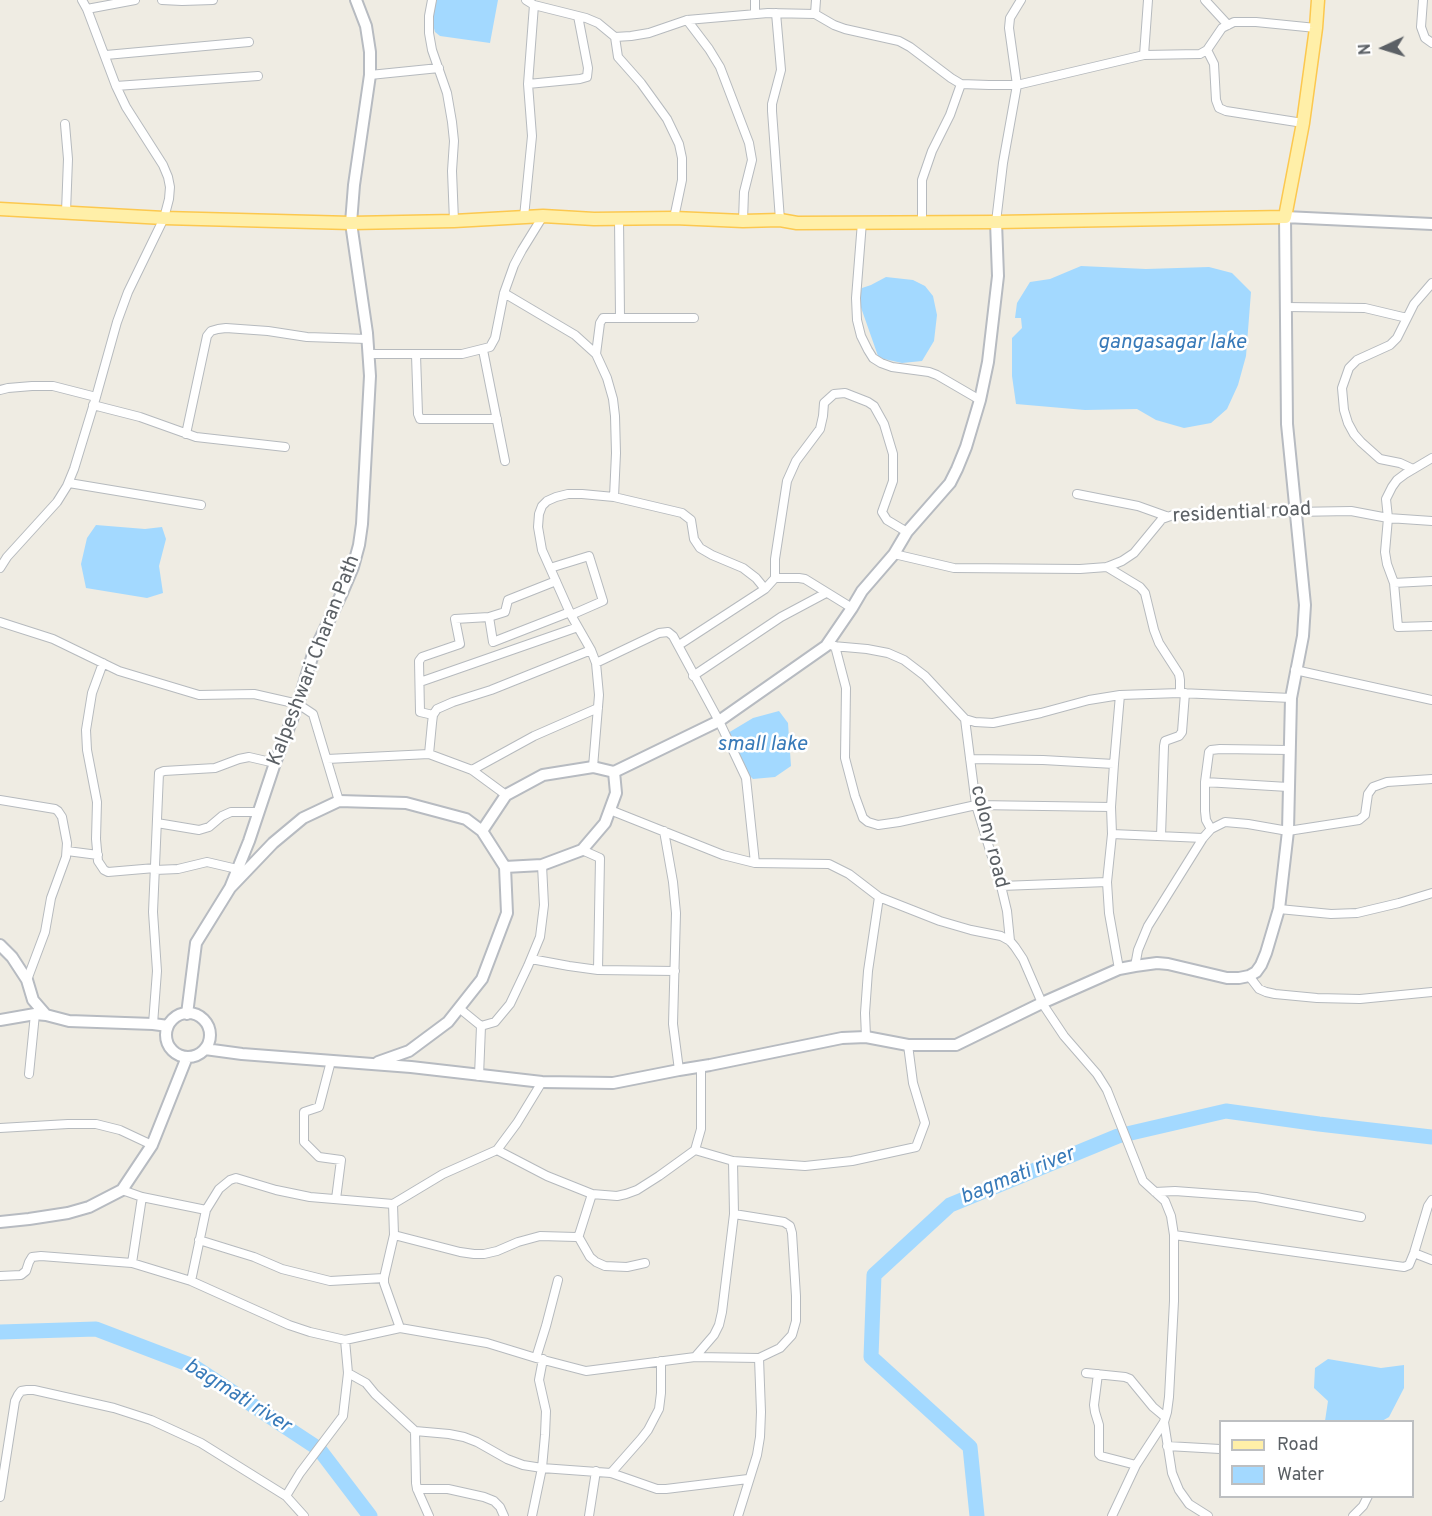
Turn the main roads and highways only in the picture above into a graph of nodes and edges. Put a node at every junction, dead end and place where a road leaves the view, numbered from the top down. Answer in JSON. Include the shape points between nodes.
{"nodes":[{"id":1,"x":1318,"y":0,"type":"edge"},
{"id":2,"x":0,"y":209,"type":"edge"}],
"edges":[{"from":1,"to":2,"type":"main road","via":[[1303,123],[1286,217],[797,223],[543,216],[351,223]]}]}
